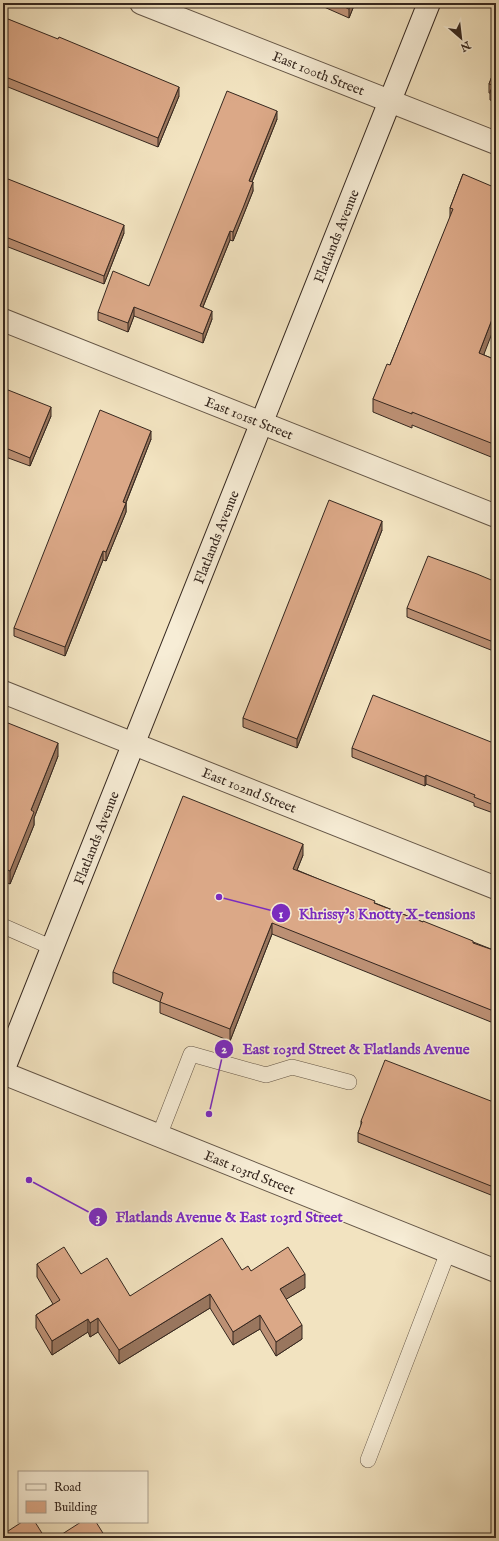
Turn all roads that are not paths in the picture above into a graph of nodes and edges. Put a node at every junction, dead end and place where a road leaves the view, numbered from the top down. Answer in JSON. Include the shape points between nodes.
{"nodes":[{"id":1,"x":141,"y":3,"type":"edge"},
{"id":2,"x":429,"y":3,"type":"edge"},
{"id":3,"x":391,"y":100,"type":"junction"},
{"id":4,"x":496,"y":143,"type":"edge"},
{"id":5,"x":3,"y":320,"type":"edge"},
{"id":6,"x":262,"y":423,"type":"junction"},
{"id":7,"x":496,"y":516,"type":"edge"},
{"id":8,"x":3,"y":692,"type":"edge"},
{"id":9,"x":134,"y":744,"type":"junction"},
{"id":10,"x":496,"y":888,"type":"edge"},
{"id":11,"x":3,"y":926,"type":"edge"},
{"id":12,"x":53,"y":948,"type":"junction"},
{"id":13,"x":3,"y":1072,"type":"edge"},
{"id":14,"x":349,"y":1082,"type":"dead end"},
{"id":15,"x":159,"y":1136,"type":"junction"},
{"id":16,"x":448,"y":1252,"type":"junction"},
{"id":17,"x":496,"y":1271,"type":"edge"},
{"id":18,"x":368,"y":1460,"type":"dead end"}],
"edges":[{"from":1,"to":3,"type":"street","name":"East 100th Street"},
{"from":2,"to":3,"type":"street","name":"Flatlands Avenue"},
{"from":3,"to":4,"type":"street","name":"East 100th Street"},
{"from":3,"to":6,"type":"street","name":"Flatlands Avenue"},
{"from":5,"to":6,"type":"street","name":"East 101st Street"},
{"from":6,"to":7,"type":"street","name":"East 101st Street"},
{"from":6,"to":9,"type":"street","name":"Flatlands Avenue"},
{"from":8,"to":9,"type":"street","name":"East 102nd Street"},
{"from":9,"to":10,"type":"street","name":"East 102nd Street"},
{"from":9,"to":12,"type":"street","name":"Flatlands Avenue"},
{"from":11,"to":12,"type":"lane"},
{"from":12,"to":13,"type":"street","name":"Flatlands Avenue"},
{"from":13,"to":15,"type":"street","name":"East 103rd Street"},
{"from":14,"to":15,"type":"lane","via":[[292,1067],[266,1074],[191,1054]]},
{"from":15,"to":16,"type":"street","name":"East 103rd Street"},
{"from":16,"to":17,"type":"street","name":"East 103rd Street"},
{"from":16,"to":18,"type":"lane"}]}
